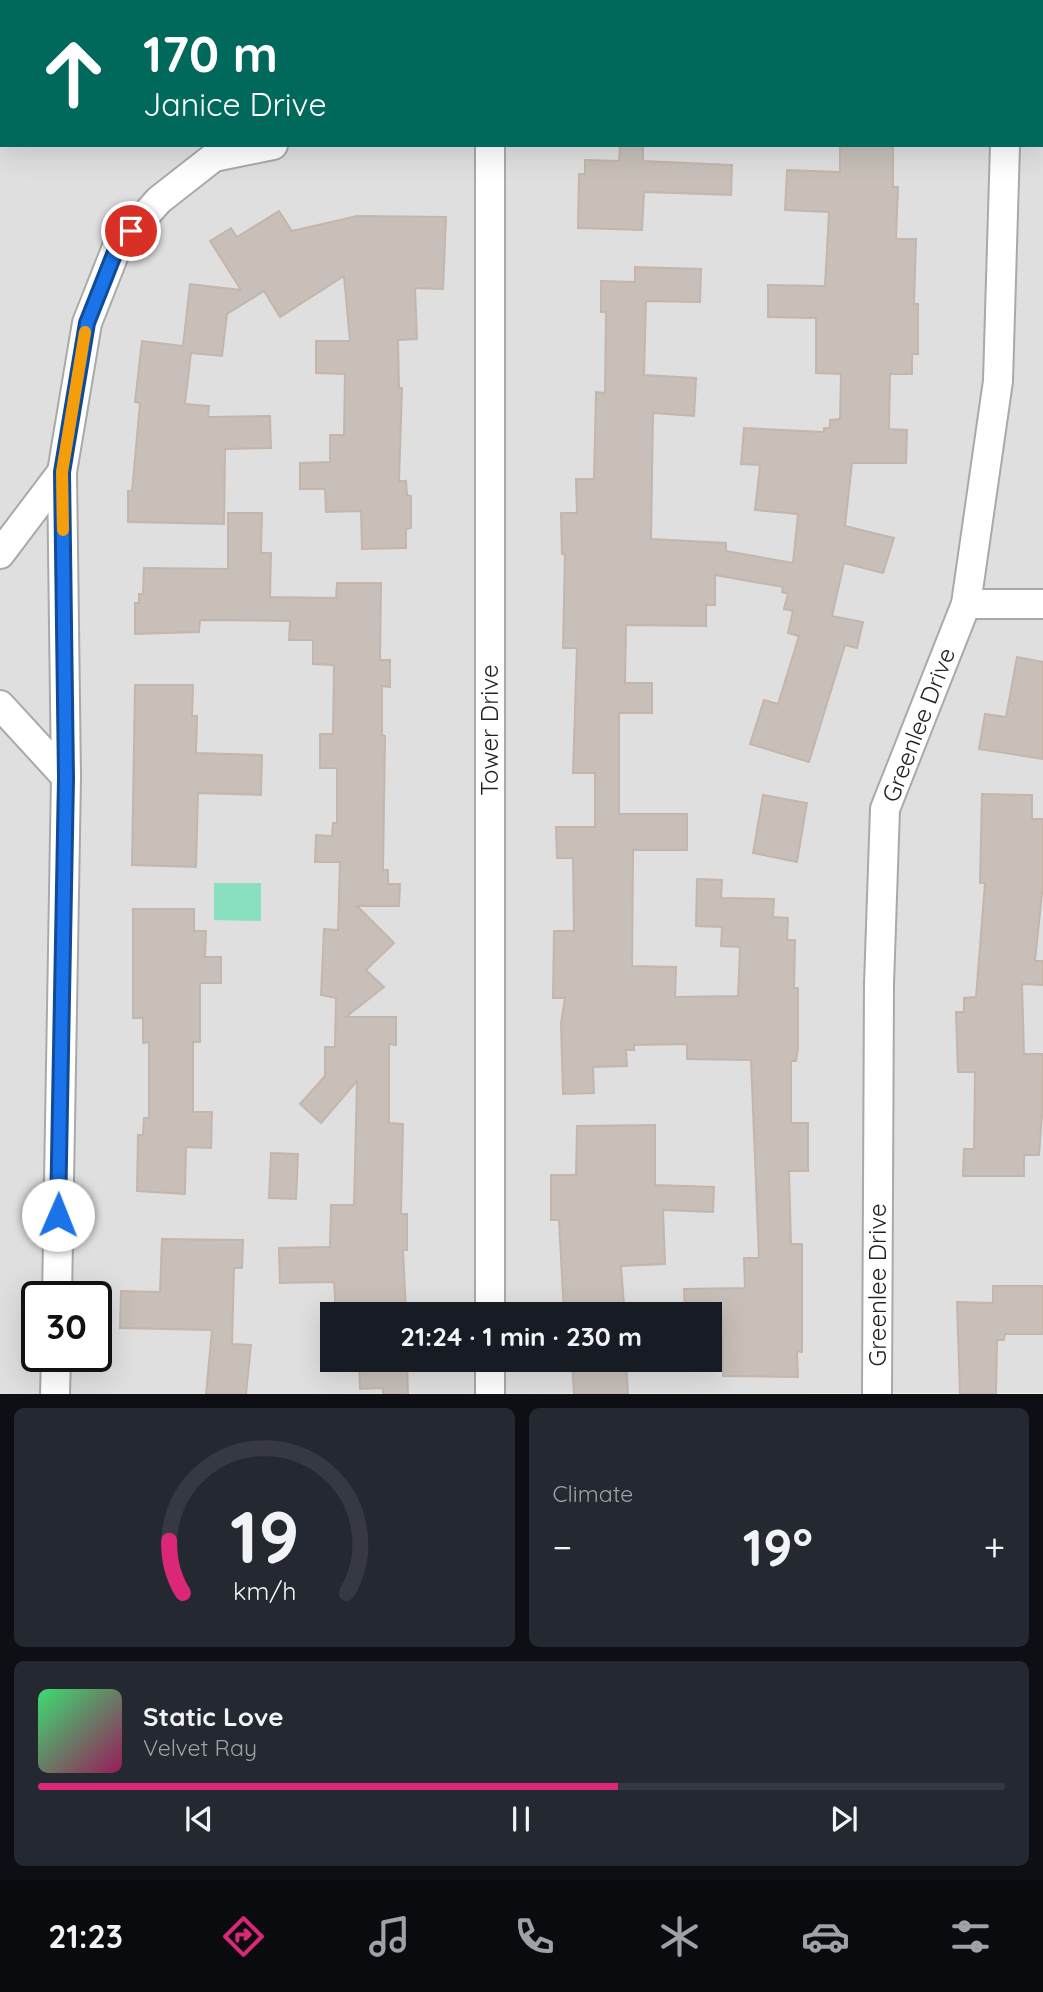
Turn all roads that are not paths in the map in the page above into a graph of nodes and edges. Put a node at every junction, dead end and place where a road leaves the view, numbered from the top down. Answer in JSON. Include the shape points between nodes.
{"nodes":[{"id":1,"x":263,"y":147,"type":"edge"},
{"id":2,"x":490,"y":147,"type":"edge"},
{"id":3,"x":1005,"y":147,"type":"edge"},
{"id":4,"x":62,"y":472,"type":"junction"},
{"id":5,"x":0,"y":554,"type":"edge"},
{"id":6,"x":966,"y":604,"type":"junction"},
{"id":7,"x":1043,"y":604,"type":"edge"},
{"id":8,"x":0,"y":705,"type":"edge"},
{"id":9,"x":66,"y":778,"type":"junction"},
{"id":10,"x":57,"y":1281,"type":"edge"},
{"id":11,"x":490,"y":1302,"type":"edge"},
{"id":12,"x":56,"y":1372,"type":"edge"},
{"id":13,"x":490,"y":1372,"type":"edge"},
{"id":14,"x":55,"y":1394,"type":"edge"},
{"id":15,"x":490,"y":1394,"type":"edge"},
{"id":16,"x":877,"y":1394,"type":"edge"}],
"edges":[{"from":1,"to":4,"type":"street","via":[[214,157],[159,200],[117,247],[87,323]]},
{"from":2,"to":11,"type":"street","name":"Tower Drive"},
{"from":3,"to":6,"type":"street","name":"Greenlee Drive","via":[[998,381]]},
{"from":4,"to":5,"type":"street"},
{"from":4,"to":9,"type":"street"},
{"from":6,"to":7,"type":"street"},
{"from":6,"to":16,"type":"street","name":"Greenlee Drive","via":[[885,810],[879,984]]},
{"from":8,"to":9,"type":"street"},
{"from":9,"to":10,"type":"street"},
{"from":12,"to":14,"type":"street"},
{"from":13,"to":15,"type":"street"}]}
